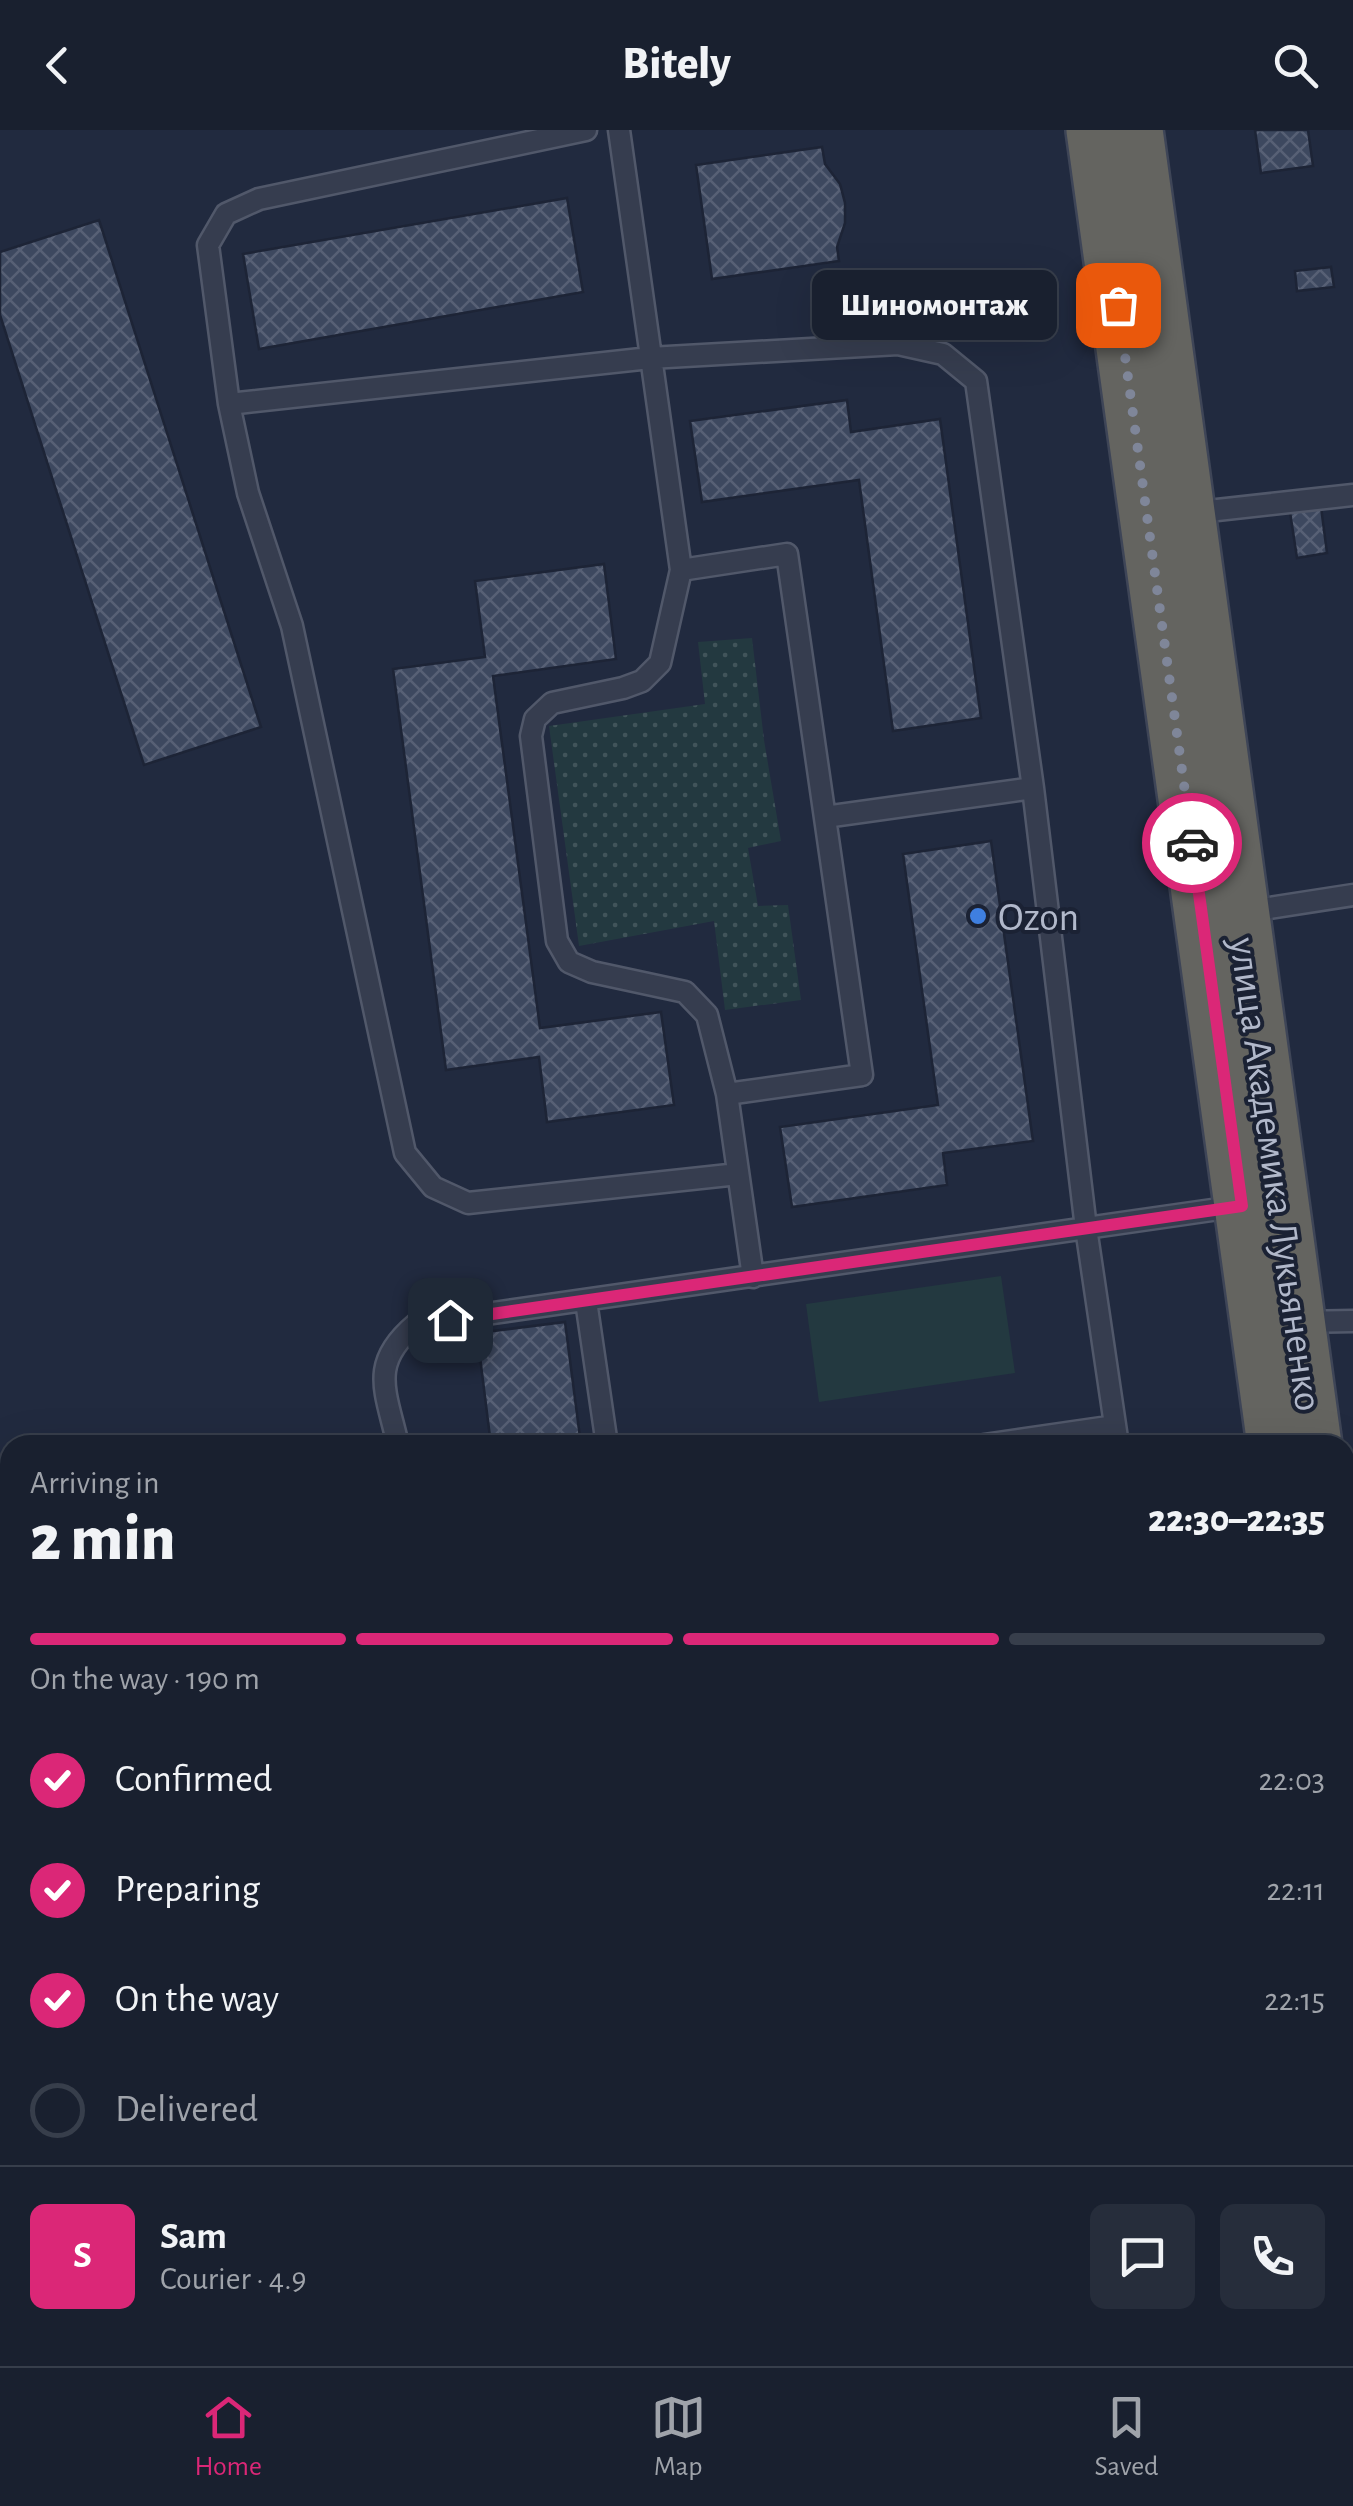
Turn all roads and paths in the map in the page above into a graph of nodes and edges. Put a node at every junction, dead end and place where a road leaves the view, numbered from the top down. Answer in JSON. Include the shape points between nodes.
{"nodes":[{"id":1,"x":586,"y":130,"type":"edge"},
{"id":2,"x":618,"y":130,"type":"edge"},
{"id":3,"x":1094,"y":130,"type":"edge"},
{"id":4,"x":1135,"y":130,"type":"edge"},
{"id":5,"x":650,"y":358,"type":"junction"},
{"id":6,"x":230,"y":404,"type":"junction"},
{"id":7,"x":1353,"y":494,"type":"edge"},
{"id":8,"x":1188,"y":513,"type":"junction"},
{"id":9,"x":681,"y":570,"type":"junction"},
{"id":10,"x":1033,"y":788,"type":"junction"},
{"id":11,"x":825,"y":818,"type":"junction"},
{"id":12,"x":1353,"y":894,"type":"edge"},
{"id":13,"x":1242,"y":912,"type":"junction"},
{"id":14,"x":727,"y":1094,"type":"junction"},
{"id":15,"x":738,"y":1174,"type":"junction"},
{"id":16,"x":1242,"y":1206,"type":"junction"},
{"id":17,"x":1086,"y":1228,"type":"junction"},
{"id":18,"x":753,"y":1277,"type":"junction"},
{"id":19,"x":586,"y":1302,"type":"junction"},
{"id":20,"x":1353,"y":1321,"type":"edge"},
{"id":21,"x":1298,"y":1322,"type":"junction"},
{"id":22,"x":396,"y":1435,"type":"edge"},
{"id":23,"x":605,"y":1435,"type":"edge"},
{"id":24,"x":1116,"y":1435,"type":"edge"},
{"id":25,"x":1274,"y":1435,"type":"edge"},
{"id":26,"x":1313,"y":1435,"type":"edge"}],
"edges":[{"from":1,"to":6,"type":"lane","via":[[259,199],[226,214],[208,245]]},
{"from":2,"to":5,"type":"lane"},
{"from":3,"to":16,"type":"highway","name":"улица Академика Лукьяненко"},
{"from":4,"to":8,"type":"highway","name":"улица Академика Лукьяненко"},
{"from":5,"to":6,"type":"lane"},
{"from":5,"to":9,"type":"lane"},
{"from":5,"to":10,"type":"lane","via":[[898,344],[944,354],[976,380]]},
{"from":6,"to":15,"type":"lane","via":[[248,493],[292,626],[405,1153],[434,1187],[468,1203]]},
{"from":7,"to":8,"type":"lane"},
{"from":8,"to":13,"type":"highway","name":"улица Академика Лукьяненко"},
{"from":9,"to":11,"type":"lane","via":[[787,554]]},
{"from":9,"to":14,"type":"lane","via":[[660,664],[623,688],[552,703],[535,719],[530,736],[557,941],[568,962],[685,992],[707,1015]]},
{"from":10,"to":11,"type":"lane"},
{"from":10,"to":17,"type":"lane"},
{"from":11,"to":14,"type":"lane","via":[[862,1075]]},
{"from":12,"to":13,"type":"lane"},
{"from":13,"to":21,"type":"highway","name":"улица Академика Лукьяненко"},
{"from":14,"to":15,"type":"lane"},
{"from":15,"to":18,"type":"lane"},
{"from":16,"to":17,"type":"lane"},
{"from":16,"to":25,"type":"highway","name":"улица Академика Лукьяненко"},
{"from":17,"to":18,"type":"lane"},
{"from":17,"to":24,"type":"lane"},
{"from":18,"to":19,"type":"lane"},
{"from":19,"to":22,"type":"lane","via":[[416,1324],[393,1344],[383,1378]]},
{"from":19,"to":23,"type":"lane"},
{"from":20,"to":21,"type":"lane"},
{"from":21,"to":26,"type":"highway","name":"улица Академика Лукьяненко"}]}
